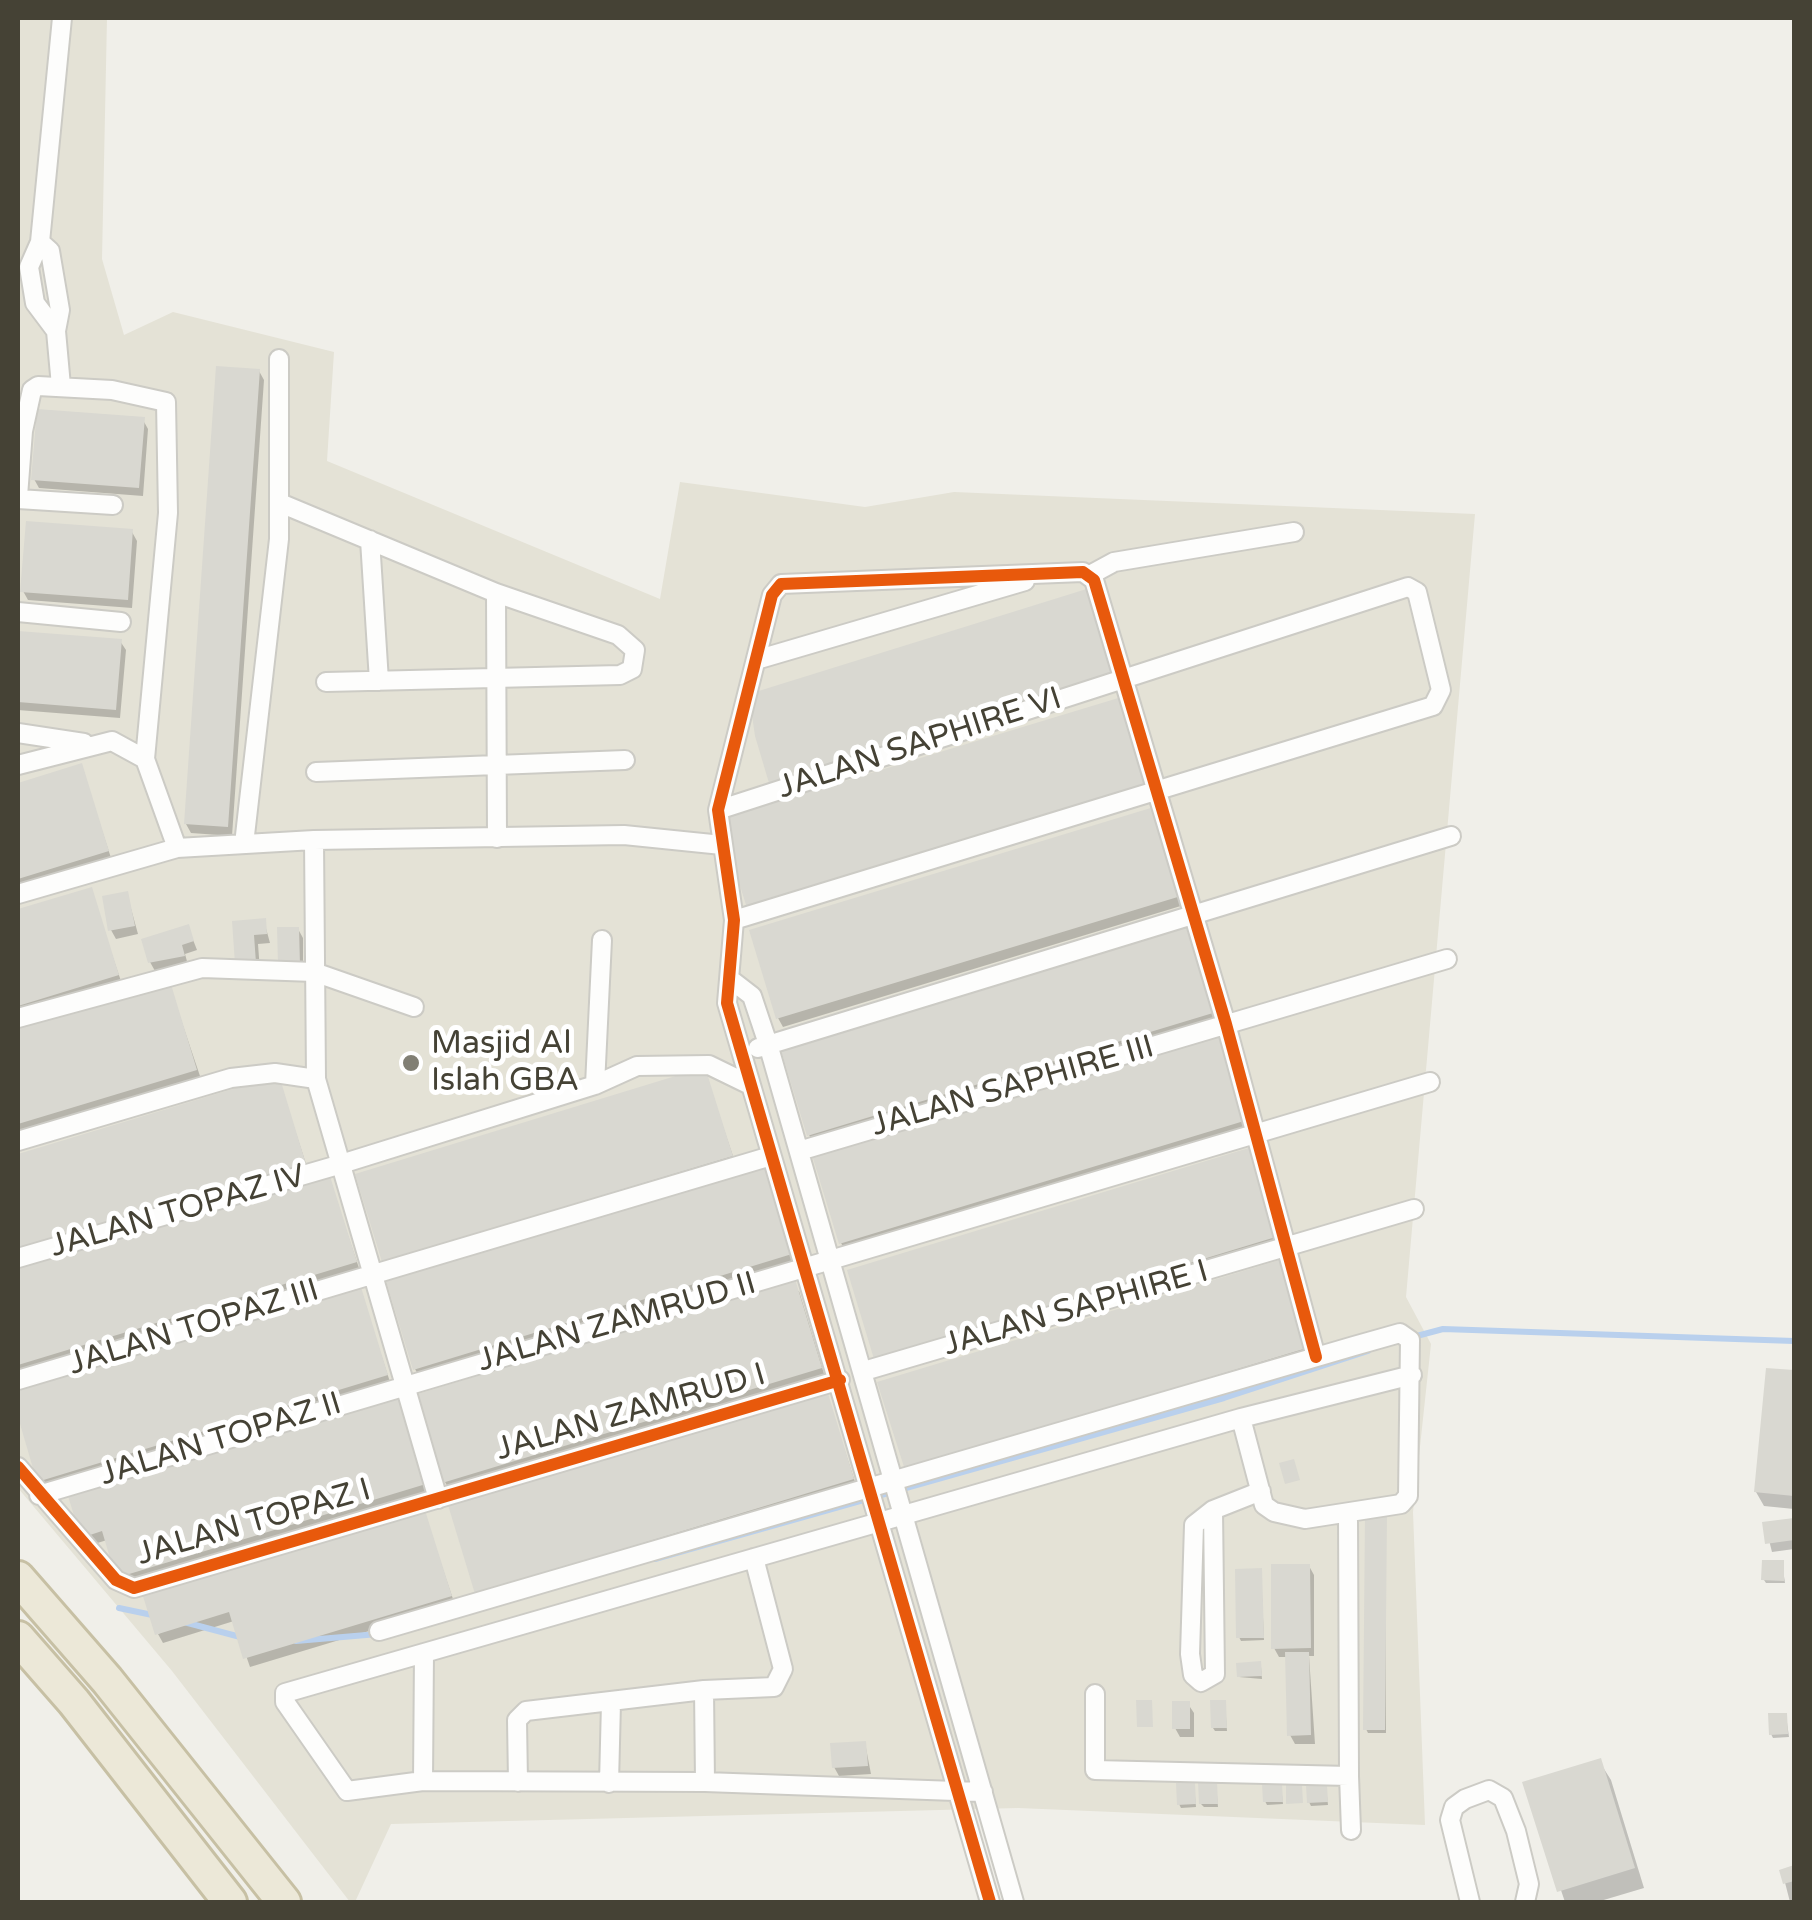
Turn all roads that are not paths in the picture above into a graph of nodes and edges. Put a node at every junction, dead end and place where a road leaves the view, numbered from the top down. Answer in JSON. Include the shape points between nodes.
{"nodes":[{"id":1,"x":62,"y":18,"type":"edge"},
{"id":2,"x":278,"y":359,"type":"dead end"},
{"id":3,"x":61,"y":386,"type":"junction"},
{"id":4,"x":20,"y":431,"type":"edge"},
{"id":5,"x":18,"y":498,"type":"edge"},
{"id":6,"x":280,"y":502,"type":"junction"},
{"id":7,"x":113,"y":505,"type":"dead end"},
{"id":8,"x":1294,"y":532,"type":"dead end"},
{"id":9,"x":370,"y":540,"type":"junction"},
{"id":10,"x":1049,"y":573,"type":"junction"},
{"id":11,"x":1090,"y":575,"type":"junction"},
{"id":12,"x":496,"y":593,"type":"junction"},
{"id":13,"x":18,"y":612,"type":"edge"},
{"id":14,"x":121,"y":622,"type":"dead end"},
{"id":15,"x":756,"y":660,"type":"junction"},
{"id":16,"x":1123,"y":679,"type":"junction"},
{"id":17,"x":495,"y":680,"type":"junction"},
{"id":18,"x":379,"y":681,"type":"junction"},
{"id":19,"x":326,"y":682,"type":"dead end"},
{"id":20,"x":18,"y":733,"type":"edge"},
{"id":21,"x":89,"y":744,"type":"junction"},
{"id":22,"x":145,"y":759,"type":"junction"},
{"id":23,"x":624,"y":760,"type":"dead end"},
{"id":24,"x":497,"y":763,"type":"junction"},
{"id":25,"x":18,"y":765,"type":"edge"},
{"id":26,"x":316,"y":772,"type":"dead end"},
{"id":27,"x":1155,"y":794,"type":"junction"},
{"id":28,"x":718,"y":810,"type":"junction"},
{"id":29,"x":1451,"y":836,"type":"dead end"},
{"id":30,"x":497,"y":838,"type":"junction"},
{"id":31,"x":314,"y":840,"type":"junction"},
{"id":32,"x":244,"y":844,"type":"junction"},
{"id":33,"x":722,"y":845,"type":"junction"},
{"id":34,"x":177,"y":848,"type":"junction"},
{"id":35,"x":18,"y":894,"type":"edge"},
{"id":36,"x":1193,"y":912,"type":"junction"},
{"id":37,"x":734,"y":920,"type":"junction"},
{"id":38,"x":602,"y":940,"type":"dead end"},
{"id":39,"x":1447,"y":959,"type":"dead end"},
{"id":40,"x":314,"y":972,"type":"junction"},
{"id":41,"x":730,"y":979,"type":"junction"},
{"id":42,"x":414,"y":1006,"type":"dead end"},
{"id":43,"x":18,"y":1018,"type":"edge"},
{"id":44,"x":1226,"y":1024,"type":"junction"},
{"id":45,"x":768,"y":1044,"type":"junction"},
{"id":46,"x":741,"y":1053,"type":"junction"},
{"id":47,"x":316,"y":1078,"type":"junction"},
{"id":48,"x":1430,"y":1082,"type":"dead end"},
{"id":49,"x":595,"y":1084,"type":"junction"},
{"id":50,"x":750,"y":1085,"type":"junction"},
{"id":51,"x":1255,"y":1133,"type":"junction"},
{"id":52,"x":18,"y":1141,"type":"edge"},
{"id":53,"x":799,"y":1150,"type":"junction"},
{"id":54,"x":771,"y":1156,"type":"junction"},
{"id":55,"x":338,"y":1165,"type":"junction"},
{"id":56,"x":1414,"y":1209,"type":"dead end"},
{"id":57,"x":1288,"y":1246,"type":"junction"},
{"id":58,"x":18,"y":1258,"type":"edge"},
{"id":59,"x":830,"y":1258,"type":"junction"},
{"id":60,"x":806,"y":1269,"type":"junction"},
{"id":61,"x":370,"y":1276,"type":"junction"},
{"id":62,"x":1316,"y":1357,"type":"junction"},
{"id":63,"x":864,"y":1371,"type":"junction"},
{"id":64,"x":1412,"y":1375,"type":"junction"},
{"id":65,"x":18,"y":1380,"type":"edge"},
{"id":66,"x":840,"y":1380,"type":"junction"},
{"id":67,"x":403,"y":1385,"type":"junction"},
{"id":68,"x":1241,"y":1418,"type":"junction"},
{"id":69,"x":18,"y":1467,"type":"edge"},
{"id":70,"x":1261,"y":1491,"type":"junction"},
{"id":71,"x":871,"y":1492,"type":"junction"},
{"id":72,"x":40,"y":1494,"type":"junction"},
{"id":73,"x":900,"y":1498,"type":"junction"},
{"id":74,"x":438,"y":1499,"type":"junction"},
{"id":75,"x":1213,"y":1510,"type":"junction"},
{"id":76,"x":1348,"y":1514,"type":"junction"},
{"id":77,"x":879,"y":1520,"type":"junction"},
{"id":78,"x":724,"y":1549,"type":"junction"},
{"id":79,"x":754,"y":1558,"type":"junction"},
{"id":80,"x":18,"y":1578,"type":"edge"},
{"id":81,"x":379,"y":1631,"type":"dead end"},
{"id":82,"x":18,"y":1638,"type":"edge"},
{"id":83,"x":424,"y":1653,"type":"junction"},
{"id":84,"x":704,"y":1690,"type":"junction"},
{"id":85,"x":1095,"y":1694,"type":"dead end"},
{"id":86,"x":611,"y":1703,"type":"junction"},
{"id":87,"x":1349,"y":1776,"type":"junction"},
{"id":88,"x":423,"y":1781,"type":"junction"},
{"id":89,"x":518,"y":1782,"type":"junction"},
{"id":90,"x":705,"y":1782,"type":"junction"},
{"id":91,"x":609,"y":1783,"type":"junction"},
{"id":92,"x":983,"y":1792,"type":"junction"},
{"id":93,"x":960,"y":1793,"type":"junction"},
{"id":94,"x":1352,"y":1830,"type":"dead end"},
{"id":95,"x":230,"y":1902,"type":"edge"},
{"id":96,"x":284,"y":1902,"type":"edge"},
{"id":97,"x":990,"y":1902,"type":"edge"},
{"id":98,"x":1014,"y":1902,"type":"edge"},
{"id":99,"x":1470,"y":1902,"type":"edge"},
{"id":100,"x":1525,"y":1902,"type":"edge"}],
"edges":[{"from":1,"to":3,"type":"street","via":[[40,242],[50,251],[57,289]]},
{"from":2,"to":6,"type":"street"},
{"from":3,"to":4,"type":"street","via":[[32,390]]},
{"from":3,"to":22,"type":"street","via":[[141,394],[166,402],[169,410],[168,513]]},
{"from":4,"to":5,"type":"street"},
{"from":5,"to":7,"type":"street"},
{"from":6,"to":9,"type":"street"},
{"from":6,"to":32,"type":"street"},
{"from":8,"to":11,"type":"street","via":[[1114,562]]},
{"from":9,"to":12,"type":"street"},
{"from":9,"to":18,"type":"street"},
{"from":10,"to":11,"type":"street"},
{"from":10,"to":15,"type":"street"},
{"from":10,"to":15,"type":"street","via":[[781,584],[772,595]]},
{"from":11,"to":16,"type":"street"},
{"from":12,"to":17,"type":"street"},
{"from":12,"to":17,"type":"street","via":[[618,635],[631,642],[635,655],[632,668],[620,675]]},
{"from":13,"to":14,"type":"street"},
{"from":15,"to":28,"type":"street"},
{"from":16,"to":27,"type":"street"},
{"from":16,"to":27,"type":"street","name":"JALAN SAPHIRE VI","via":[[1414,588],[1441,690],[1432,706]]},
{"from":16,"to":28,"type":"street","name":"JALAN SAPHIRE VI"},
{"from":17,"to":18,"type":"street"},
{"from":17,"to":24,"type":"street"},
{"from":18,"to":19,"type":"street"},
{"from":20,"to":21,"type":"street"},
{"from":21,"to":22,"type":"street","via":[[112,741]]},
{"from":21,"to":25,"type":"street"},
{"from":22,"to":34,"type":"street"},
{"from":23,"to":24,"type":"street"},
{"from":24,"to":26,"type":"street"},
{"from":24,"to":30,"type":"street"},
{"from":27,"to":36,"type":"street"},
{"from":27,"to":37,"type":"street"},
{"from":28,"to":33,"type":"street"},
{"from":29,"to":36,"type":"street"},
{"from":30,"to":31,"type":"street"},
{"from":30,"to":33,"type":"street","via":[[624,834]]},
{"from":31,"to":32,"type":"street"},
{"from":31,"to":40,"type":"street"},
{"from":32,"to":34,"type":"street"},
{"from":33,"to":37,"type":"street"},
{"from":34,"to":35,"type":"street"},
{"from":36,"to":44,"type":"street"},
{"from":36,"to":45,"type":"street"},
{"from":37,"to":41,"type":"street"},
{"from":38,"to":49,"type":"street"},
{"from":39,"to":44,"type":"street","name":"JALAN SAPHIRE III"},
{"from":40,"to":42,"type":"street"},
{"from":40,"to":43,"type":"street","via":[[202,968]]},
{"from":40,"to":47,"type":"street"},
{"from":41,"to":45,"type":"street","via":[[752,996]]},
{"from":41,"to":46,"type":"street","via":[[726,1003]]},
{"from":44,"to":51,"type":"street"},
{"from":44,"to":53,"type":"street","name":"JALAN SAPHIRE III"},
{"from":45,"to":46,"type":"street"},
{"from":45,"to":53,"type":"street"},
{"from":46,"to":50,"type":"street"},
{"from":47,"to":52,"type":"street","via":[[231,1078]]},
{"from":47,"to":55,"type":"street"},
{"from":48,"to":51,"type":"street","name":"JALAN ZAMRUD II"},
{"from":49,"to":50,"type":"street","name":"JALAN TOPAZ IV","via":[[637,1066],[709,1065]]},
{"from":49,"to":55,"type":"street","name":"JALAN TOPAZ IV"},
{"from":50,"to":54,"type":"street"},
{"from":51,"to":57,"type":"street"},
{"from":51,"to":59,"type":"street","name":"JALAN ZAMRUD II"},
{"from":53,"to":59,"type":"street"},
{"from":54,"to":60,"type":"street"},
{"from":54,"to":61,"type":"street","name":"JALAN TOPAZ III"},
{"from":55,"to":58,"type":"street","name":"JALAN TOPAZ IV"},
{"from":55,"to":61,"type":"street"},
{"from":56,"to":57,"type":"street","name":"JALAN SAPHIRE I"},
{"from":57,"to":62,"type":"street"},
{"from":57,"to":63,"type":"street","name":"JALAN SAPHIRE I"},
{"from":59,"to":60,"type":"street","name":"JALAN ZAMRUD II"},
{"from":59,"to":63,"type":"street"},
{"from":60,"to":66,"type":"street"},
{"from":60,"to":67,"type":"street","name":"JALAN ZAMRUD II"},
{"from":61,"to":65,"type":"street","name":"JALAN TOPAZ III"},
{"from":61,"to":67,"type":"street"},
{"from":62,"to":64,"type":"street","via":[[1400,1333],[1409,1340]]},
{"from":62,"to":73,"type":"street"},
{"from":63,"to":73,"type":"street"},
{"from":64,"to":68,"type":"street"},
{"from":64,"to":76,"type":"street","via":[[1406,1500]]},
{"from":66,"to":71,"type":"street"},
{"from":66,"to":74,"type":"street","name":"JALAN ZAMRUD I"},
{"from":67,"to":72,"type":"street","name":"JALAN TOPAZ II"},
{"from":67,"to":74,"type":"street"},
{"from":68,"to":70,"type":"street"},
{"from":68,"to":73,"type":"street"},
{"from":69,"to":72,"type":"street","name":"JALAN TOPAZ I"},
{"from":70,"to":75,"type":"street"},
{"from":70,"to":76,"type":"street","via":[[1264,1505],[1284,1516]]},
{"from":71,"to":73,"type":"street"},
{"from":71,"to":77,"type":"street"},
{"from":71,"to":78,"type":"street"},
{"from":72,"to":74,"type":"street","name":"JALAN TOPAZ I","via":[[116,1580],[134,1588]]},
{"from":73,"to":77,"type":"street"},
{"from":73,"to":92,"type":"street"},
{"from":75,"to":75,"type":"street","via":[[1215,1674],[1202,1682],[1193,1675],[1190,1654],[1192,1554],[1194,1526]]},
{"from":76,"to":87,"type":"street"},
{"from":77,"to":79,"type":"street"},
{"from":77,"to":93,"type":"street"},
{"from":78,"to":79,"type":"street"},
{"from":78,"to":81,"type":"street"},
{"from":78,"to":83,"type":"street"},
{"from":79,"to":84,"type":"street","via":[[782,1679],[774,1687]]},
{"from":80,"to":96,"type":"highway"},
{"from":82,"to":95,"type":"highway"},
{"from":83,"to":88,"type":"street"},
{"from":83,"to":88,"type":"street","via":[[287,1689],[284,1698],[347,1792]]},
{"from":84,"to":86,"type":"street"},
{"from":84,"to":90,"type":"street"},
{"from":85,"to":87,"type":"street","via":[[1094,1770]]},
{"from":86,"to":89,"type":"street","via":[[520,1714]]},
{"from":86,"to":91,"type":"street"},
{"from":87,"to":94,"type":"street"},
{"from":88,"to":89,"type":"street"},
{"from":89,"to":91,"type":"street"},
{"from":90,"to":91,"type":"street"},
{"from":90,"to":93,"type":"street"},
{"from":92,"to":93,"type":"street"},
{"from":92,"to":98,"type":"street"},
{"from":93,"to":97,"type":"street"},
{"from":99,"to":100,"type":"street","via":[[1450,1820],[1464,1798],[1489,1790],[1503,1798],[1516,1831],[1529,1884]]}]}
